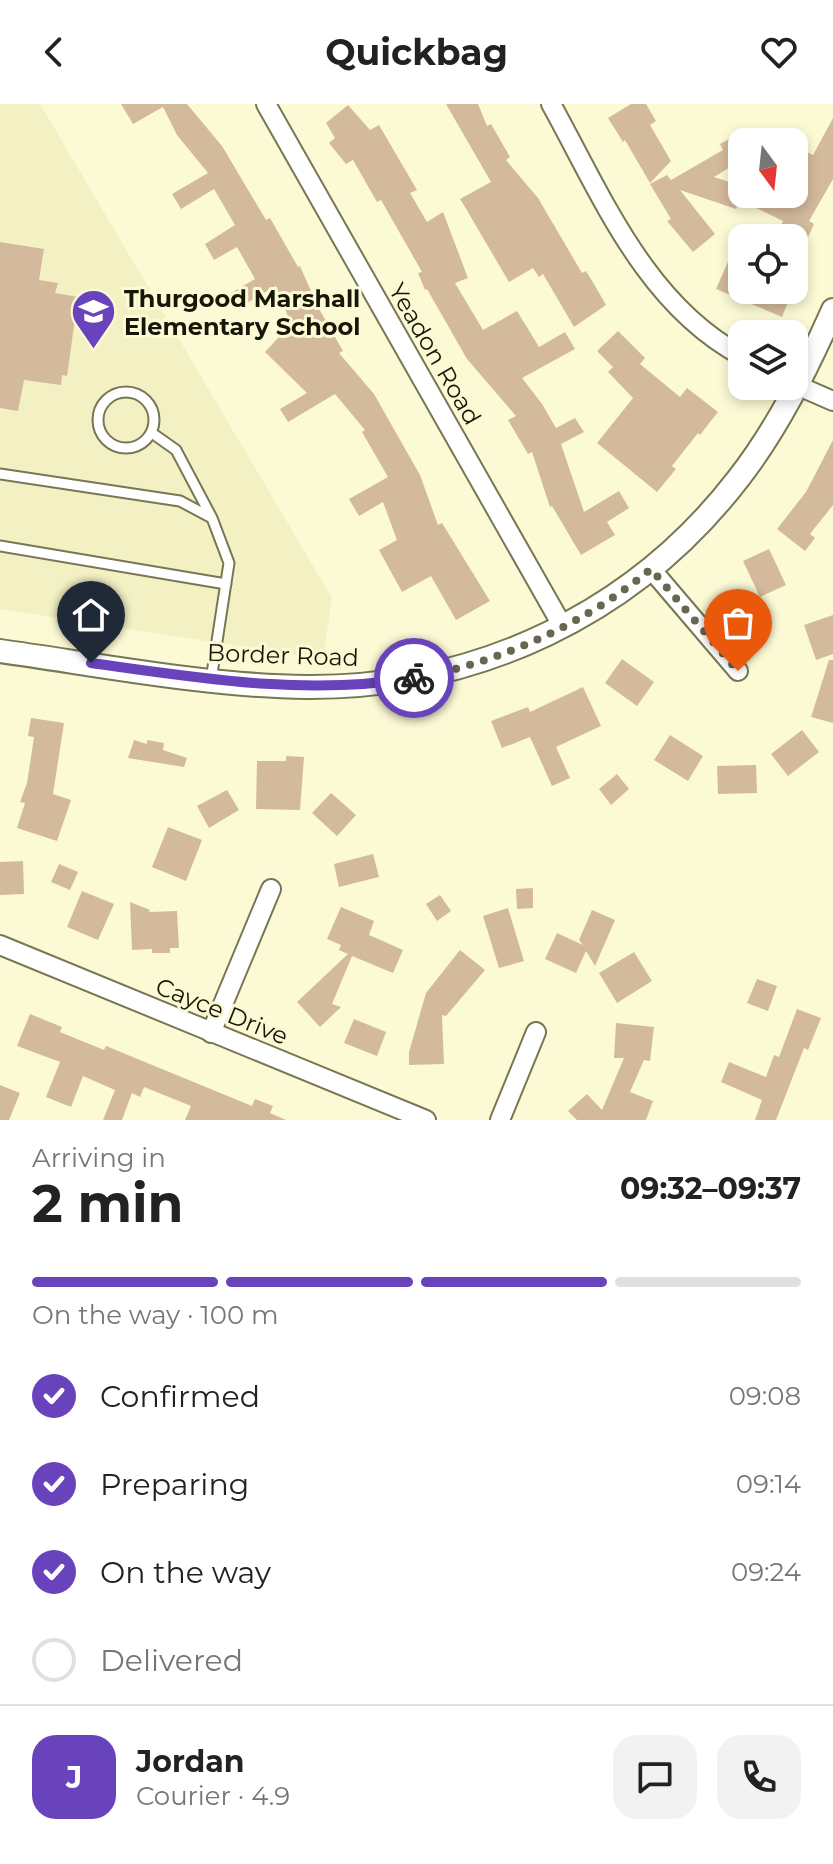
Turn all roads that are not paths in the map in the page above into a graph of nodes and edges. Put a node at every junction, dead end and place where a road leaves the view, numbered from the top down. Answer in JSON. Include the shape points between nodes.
{"nodes":[{"id":1,"x":266,"y":104,"type":"edge"},
{"id":2,"x":551,"y":104,"type":"edge"},
{"id":3,"x":833,"y":310,"type":"edge"},
{"id":4,"x":728,"y":349,"type":"edge"},
{"id":5,"x":808,"y":359,"type":"edge"},
{"id":6,"x":808,"y":390,"type":"edge"},
{"id":7,"x":786,"y":400,"type":"edge"},
{"id":8,"x":833,"y":401,"type":"edge"},
{"id":9,"x":152,"y":433,"type":"junction"},
{"id":10,"x":0,"y":474,"type":"edge"},
{"id":11,"x":212,"y":518,"type":"junction"},
{"id":12,"x":0,"y":546,"type":"edge"},
{"id":13,"x":651,"y":569,"type":"junction"},
{"id":14,"x":226,"y":584,"type":"junction"},
{"id":15,"x":563,"y":627,"type":"junction"},
{"id":16,"x":0,"y":651,"type":"edge"},
{"id":17,"x":738,"y":671,"type":"dead end"},
{"id":18,"x":211,"y":680,"type":"junction"},
{"id":19,"x":271,"y":889,"type":"dead end"},
{"id":20,"x":0,"y":945,"type":"edge"},
{"id":21,"x":536,"y":1032,"type":"dead end"},
{"id":22,"x":211,"y":1033,"type":"junction"},
{"id":23,"x":426,"y":1120,"type":"edge"},
{"id":24,"x":500,"y":1120,"type":"edge"}],
"edges":[{"from":1,"to":15,"type":"street","name":"Yeadon Road"},
{"from":2,"to":4,"type":"street","via":[[641,265],[679,311]]},
{"from":3,"to":5,"type":"street","name":"Border Road"},
{"from":6,"to":8,"type":"street"},
{"from":7,"to":13,"type":"street","name":"Border Road","via":[[739,478]]},
{"from":9,"to":9,"type":"lane","via":[[154,411],[140,394],[118,392],[101,406],[99,428],[113,445],[135,447]]},
{"from":9,"to":11,"type":"lane","via":[[176,450]]},
{"from":10,"to":11,"type":"lane","via":[[180,501]]},
{"from":11,"to":14,"type":"lane","via":[[229,563]]},
{"from":12,"to":14,"type":"lane"},
{"from":13,"to":15,"type":"street","name":"Border Road"},
{"from":13,"to":17,"type":"street"},
{"from":14,"to":18,"type":"lane"},
{"from":15,"to":18,"type":"street","name":"Border Road","via":[[455,668],[380,684],[306,687]]},
{"from":16,"to":18,"type":"street","name":"Border Road"},
{"from":19,"to":22,"type":"street"},
{"from":20,"to":22,"type":"street","name":"Cayce Drive"},
{"from":21,"to":24,"type":"street"},
{"from":22,"to":23,"type":"street","name":"Cayce Drive"}]}
